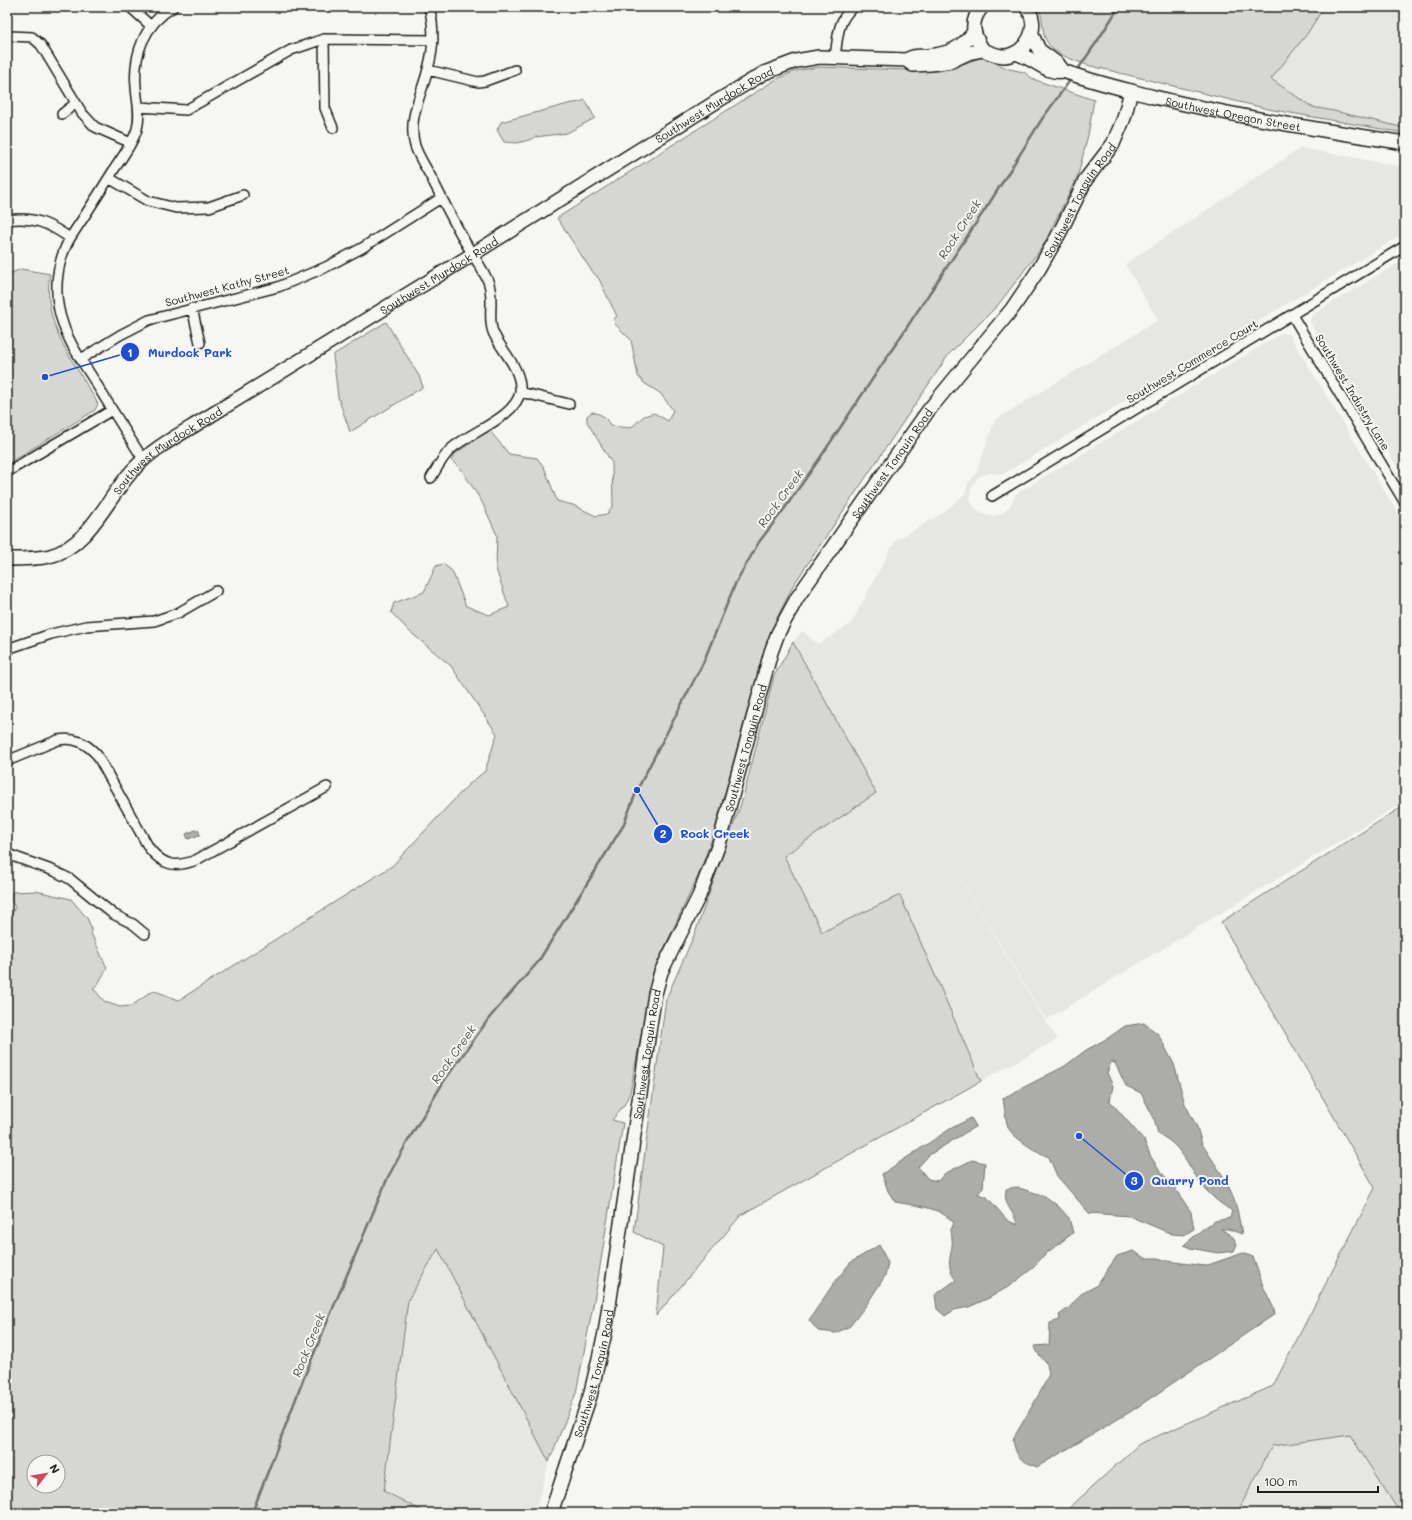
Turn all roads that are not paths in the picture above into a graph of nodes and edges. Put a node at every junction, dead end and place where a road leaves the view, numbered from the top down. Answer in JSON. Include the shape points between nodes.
{"nodes":[{"id":1,"x":130,"y":7,"type":"edge"},
{"id":2,"x":172,"y":7,"type":"edge"},
{"id":3,"x":429,"y":7,"type":"edge"},
{"id":4,"x":853,"y":7,"type":"edge"},
{"id":5,"x":981,"y":7,"type":"edge"},
{"id":6,"x":1026,"y":7,"type":"edge"},
{"id":7,"x":150,"y":26,"type":"junction"},
{"id":8,"x":974,"y":32,"type":"junction"},
{"id":9,"x":1032,"y":35,"type":"junction"},
{"id":10,"x":10,"y":36,"type":"dead end"},
{"id":11,"x":324,"y":39,"type":"junction"},
{"id":12,"x":433,"y":40,"type":"junction"},
{"id":13,"x":983,"y":50,"type":"junction"},
{"id":14,"x":1016,"y":53,"type":"junction"},
{"id":15,"x":835,"y":56,"type":"junction"},
{"id":16,"x":906,"y":60,"type":"junction"},
{"id":17,"x":428,"y":70,"type":"junction"},
{"id":18,"x":515,"y":70,"type":"dead end"},
{"id":19,"x":1063,"y":71,"type":"junction"},
{"id":20,"x":1131,"y":91,"type":"junction"},
{"id":21,"x":76,"y":103,"type":"junction"},
{"id":22,"x":139,"y":107,"type":"junction"},
{"id":23,"x":62,"y":114,"type":"dead end"},
{"id":24,"x":333,"y":128,"type":"dead end"},
{"id":25,"x":131,"y":143,"type":"junction"},
{"id":26,"x":1405,"y":143,"type":"edge"},
{"id":27,"x":110,"y":178,"type":"junction"},
{"id":28,"x":243,"y":195,"type":"dead end"},
{"id":29,"x":441,"y":198,"type":"junction"},
{"id":30,"x":7,"y":220,"type":"edge"},
{"id":31,"x":70,"y":238,"type":"junction"},
{"id":32,"x":1405,"y":246,"type":"edge"},
{"id":33,"x":473,"y":254,"type":"junction"},
{"id":34,"x":192,"y":308,"type":"junction"},
{"id":35,"x":1292,"y":315,"type":"junction"},
{"id":36,"x":200,"y":343,"type":"dead end"},
{"id":37,"x":81,"y":359,"type":"junction"},
{"id":38,"x":520,"y":392,"type":"junction"},
{"id":39,"x":569,"y":404,"type":"dead end"},
{"id":40,"x":112,"y":410,"type":"junction"},
{"id":41,"x":143,"y":460,"type":"junction"},
{"id":42,"x":7,"y":472,"type":"edge"},
{"id":43,"x":431,"y":478,"type":"dead end"},
{"id":44,"x":992,"y":496,"type":"dead end"},
{"id":45,"x":1405,"y":503,"type":"edge"},
{"id":46,"x":7,"y":559,"type":"edge"},
{"id":47,"x":216,"y":591,"type":"dead end"},
{"id":48,"x":7,"y":649,"type":"edge"},
{"id":49,"x":7,"y":761,"type":"edge"},
{"id":50,"x":327,"y":787,"type":"dead end"},
{"id":51,"x":7,"y":854,"type":"edge"},
{"id":52,"x":145,"y":934,"type":"dead end"},
{"id":53,"x":551,"y":1513,"type":"edge"}],
"edges":[{"from":1,"to":7,"type":"street"},
{"from":2,"to":7,"type":"street"},
{"from":3,"to":12,"type":"street","via":[[433,22]]},
{"from":4,"to":15,"type":"street","via":[[846,12],[839,25]]},
{"from":5,"to":8,"type":"main road","via":[[975,19]]},
{"from":6,"to":9,"type":"main road","name":"Southwest Oregon Street","via":[[1032,19]]},
{"from":7,"to":22,"type":"street","via":[[140,44],[136,62]]},
{"from":8,"to":13,"type":"main road"},
{"from":8,"to":16,"type":"main road","name":"Southwest Murdock Road","via":[[957,49],[914,56]]},
{"from":9,"to":14,"type":"main road","via":[[1025,46]]},
{"from":9,"to":19,"type":"main road","name":"Southwest Oregon Street","via":[[1039,50]]},
{"from":10,"to":21,"type":"street","via":[[32,37],[41,44]]},
{"from":11,"to":12,"type":"street"},
{"from":11,"to":22,"type":"street","via":[[291,50],[186,110]]},
{"from":11,"to":24,"type":"street","via":[[325,108]]},
{"from":12,"to":17,"type":"street"},
{"from":13,"to":14,"type":"main road","name":"Southwest Oregon Street","via":[[1004,56]]},
{"from":13,"to":16,"type":"main road","name":"Southwest Murdock Road","via":[[950,61],[931,64],[914,65]]},
{"from":14,"to":19,"type":"main road","name":"Southwest Oregon Street","via":[[1056,73]]},
{"from":15,"to":16,"type":"main road","name":"Southwest Murdock Road"},
{"from":15,"to":33,"type":"main road","name":"Southwest Murdock Road","via":[[796,61],[748,81]]},
{"from":17,"to":18,"type":"street","via":[[478,82]]},
{"from":17,"to":29,"type":"street","via":[[414,114],[413,130],[418,153]]},
{"from":19,"to":20,"type":"main road","name":"Southwest Oregon Street"},
{"from":20,"to":26,"type":"main road","name":"Southwest Oregon Street","via":[[1275,123]]},
{"from":20,"to":53,"type":"main road","name":"Southwest Tonquin Road","via":[[1124,118],[1113,144],[1086,179],[1054,243],[1027,288],[928,410],[797,598],[778,633],[714,858],[657,985],[605,1333],[592,1390]]},
{"from":21,"to":23,"type":"street"},
{"from":21,"to":25,"type":"street","via":[[95,127]]},
{"from":22,"to":25,"type":"street","via":[[138,124]]},
{"from":25,"to":27,"type":"street"},
{"from":27,"to":28,"type":"street","via":[[148,201],[176,208],[210,207]]},
{"from":27,"to":31,"type":"street"},
{"from":29,"to":33,"type":"street"},
{"from":29,"to":34,"type":"street","name":"Southwest Kathy Street","via":[[362,248],[326,267],[278,287]]},
{"from":30,"to":31,"type":"street","via":[[27,219],[42,222]]},
{"from":31,"to":37,"type":"street","via":[[59,269],[57,297],[62,323]]},
{"from":32,"to":35,"type":"street","name":"Southwest Commerce Court"},
{"from":33,"to":38,"type":"street","via":[[488,282],[492,299],[492,331],[515,367]]},
{"from":33,"to":41,"type":"main road","name":"Southwest Murdock Road","via":[[194,425]]},
{"from":34,"to":36,"type":"street"},
{"from":34,"to":37,"type":"street","name":"Southwest Kathy Street","via":[[149,320]]},
{"from":35,"to":44,"type":"street","name":"Southwest Commerce Court"},
{"from":35,"to":45,"type":"street","name":"Southwest Industry Lane"},
{"from":37,"to":40,"type":"street"},
{"from":38,"to":39,"type":"street"},
{"from":38,"to":43,"type":"street","via":[[513,406],[501,417],[449,450]]},
{"from":40,"to":41,"type":"street"},
{"from":40,"to":42,"type":"street"},
{"from":41,"to":46,"type":"main road","name":"Southwest Murdock Road","via":[[75,543],[51,555]]},
{"from":47,"to":48,"type":"street","via":[[178,613],[154,621],[86,626],[51,634]]},
{"from":49,"to":50,"type":"street","via":[[58,740],[80,741],[97,756],[154,855],[163,862],[180,865],[196,860]]},
{"from":51,"to":52,"type":"street","via":[[70,879],[113,914],[133,924]]}]}
